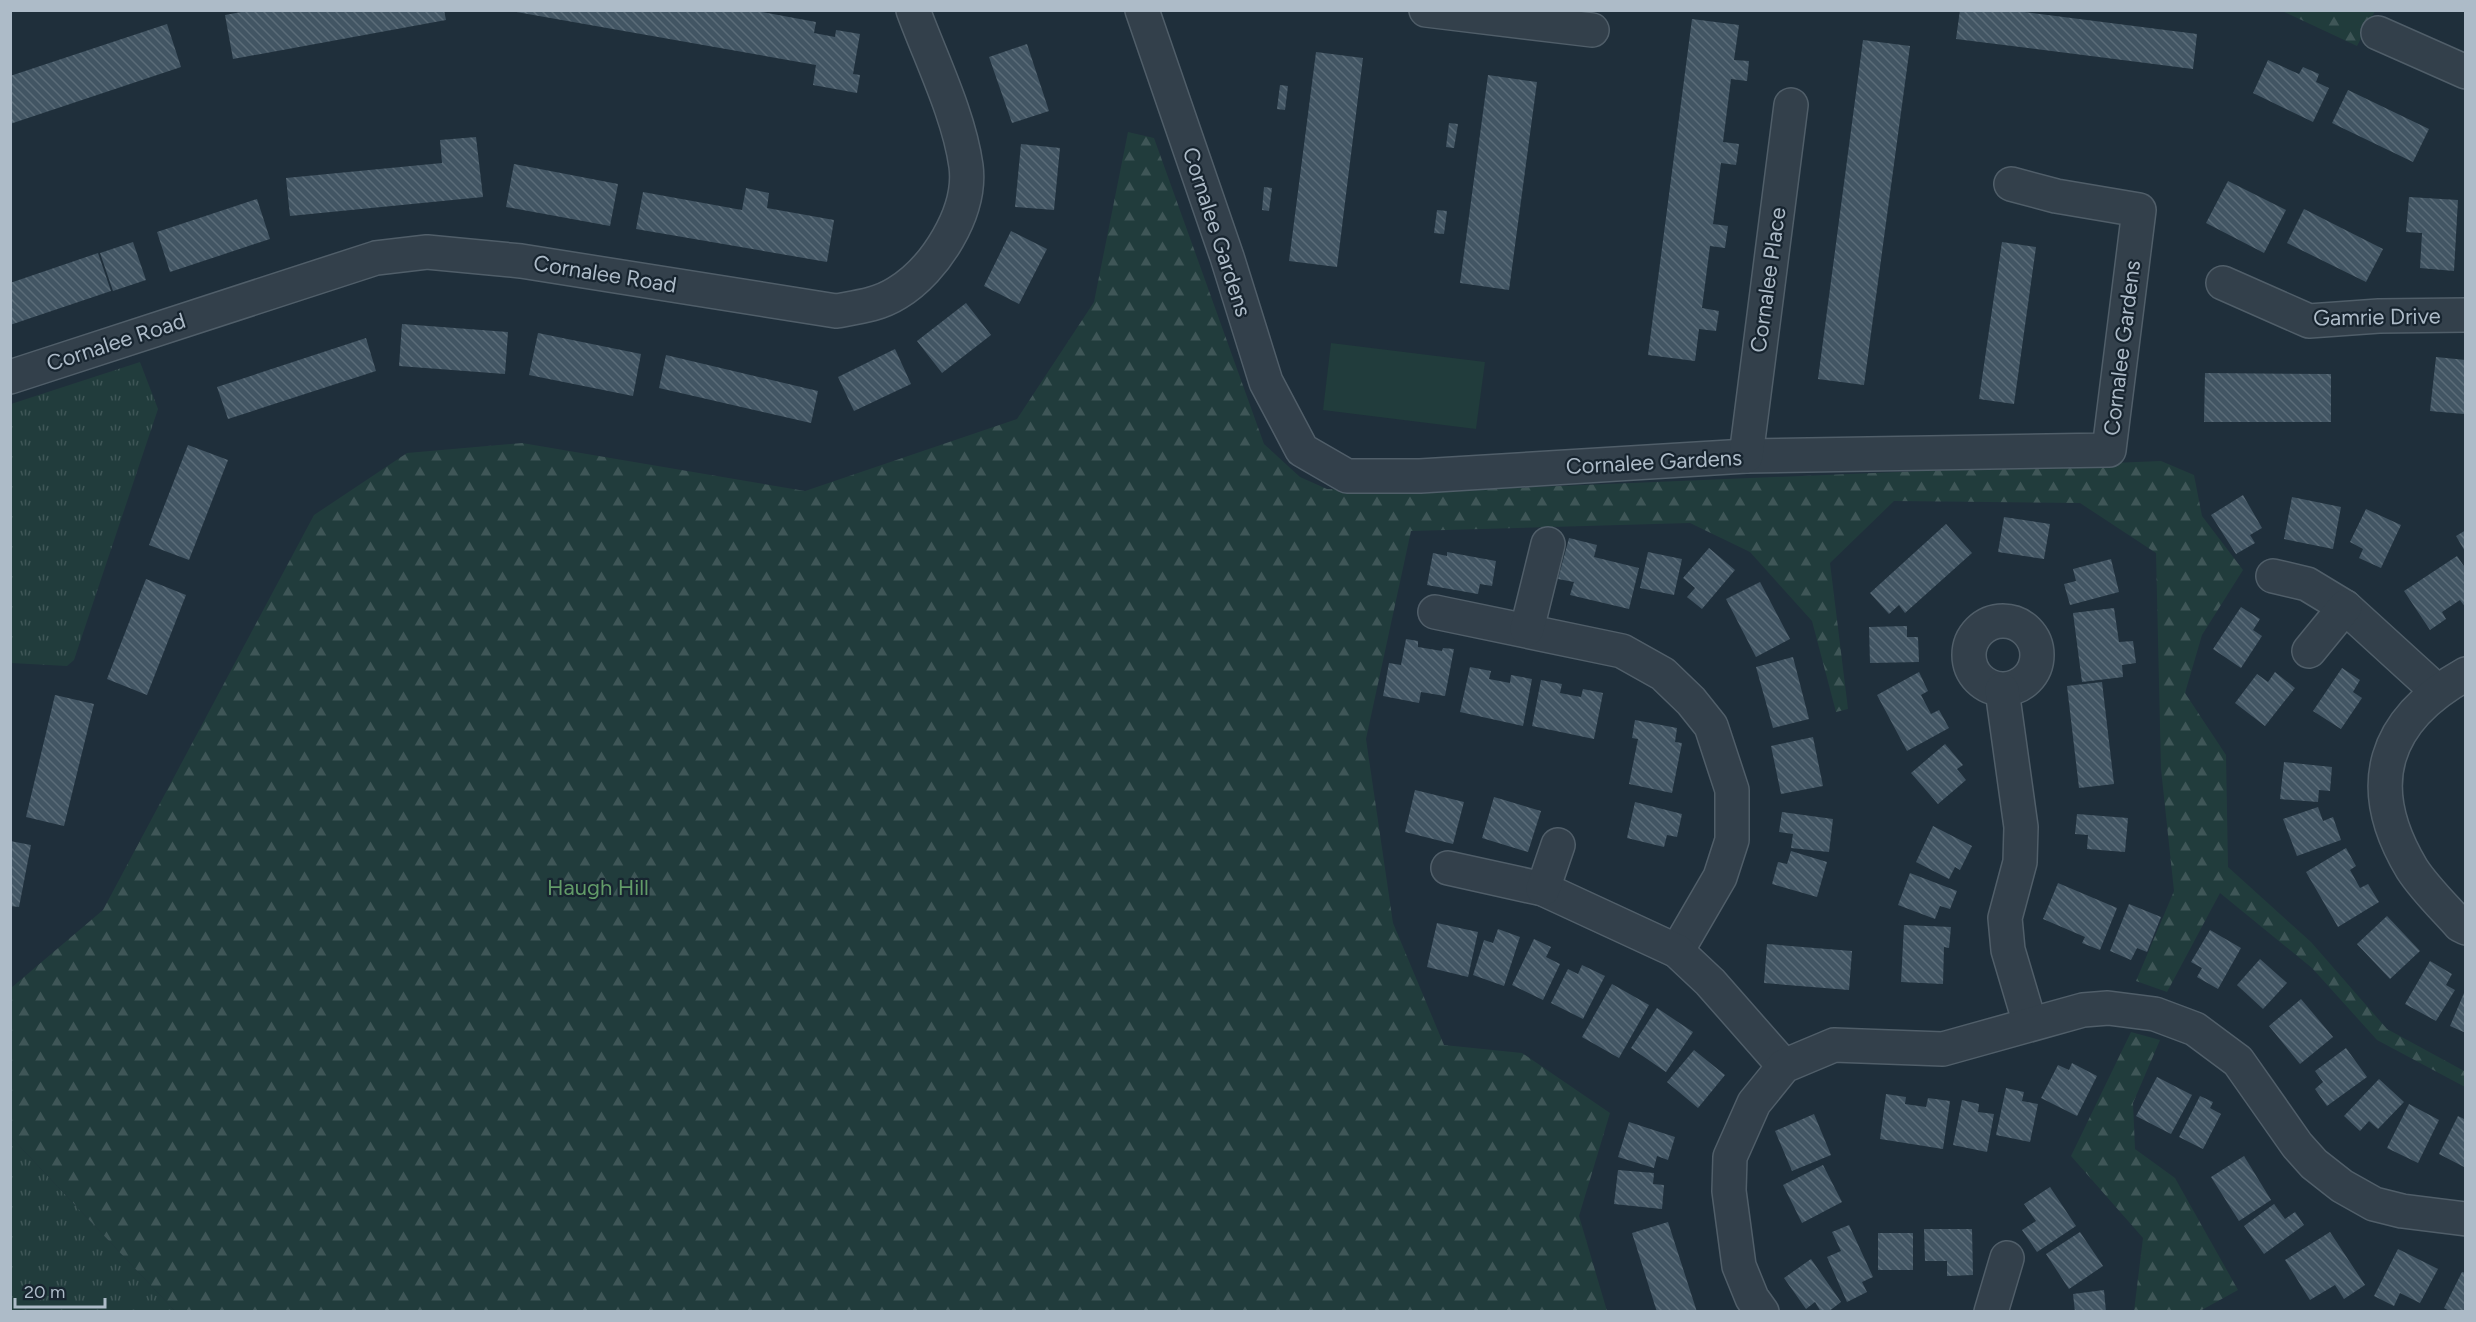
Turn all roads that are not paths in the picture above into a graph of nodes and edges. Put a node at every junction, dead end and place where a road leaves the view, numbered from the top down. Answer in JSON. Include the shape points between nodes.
{"nodes":[{"id":1,"x":912,"y":10,"type":"edge"},
{"id":2,"x":1142,"y":10,"type":"edge"},
{"id":3,"x":1426,"y":10,"type":"edge"},
{"id":4,"x":1592,"y":30,"type":"dead end"},
{"id":5,"x":2378,"y":33,"type":"dead end"},
{"id":6,"x":2466,"y":72,"type":"edge"},
{"id":7,"x":1791,"y":105,"type":"dead end"},
{"id":8,"x":2011,"y":184,"type":"dead end"},
{"id":9,"x":2223,"y":283,"type":"dead end"},
{"id":10,"x":2466,"y":315,"type":"edge"},
{"id":11,"x":10,"y":377,"type":"edge"},
{"id":12,"x":1746,"y":456,"type":"junction"},
{"id":13,"x":1548,"y":544,"type":"dead end"},
{"id":14,"x":2273,"y":576,"type":"dead end"},
{"id":15,"x":2345,"y":607,"type":"junction"},
{"id":16,"x":1435,"y":612,"type":"dead end"},
{"id":17,"x":1527,"y":629,"type":"junction"},
{"id":18,"x":2309,"y":651,"type":"dead end"},
{"id":19,"x":2466,"y":674,"type":"edge"},
{"id":20,"x":2002,"y":690,"type":"dead end"},
{"id":21,"x":2436,"y":690,"type":"junction"},
{"id":22,"x":1558,"y":845,"type":"dead end"},
{"id":23,"x":1448,"y":868,"type":"dead end"},
{"id":24,"x":1543,"y":890,"type":"junction"},
{"id":25,"x":2466,"y":928,"type":"edge"},
{"id":26,"x":1677,"y":951,"type":"junction"},
{"id":27,"x":2030,"y":1024,"type":"junction"},
{"id":28,"x":1784,"y":1066,"type":"junction"},
{"id":29,"x":2466,"y":1219,"type":"edge"},
{"id":30,"x":2007,"y":1258,"type":"dead end"},
{"id":31,"x":1762,"y":1311,"type":"edge"},
{"id":32,"x":1991,"y":1311,"type":"edge"}],
"edges":[{"from":1,"to":11,"type":"street","name":"Cornalee Road","via":[[960,137],[966,169],[961,213],[942,248],[918,278],[897,294],[871,305],[836,311],[521,261],[427,252],[376,258]]},
{"from":2,"to":12,"type":"street","name":"Cornalee Gardens","via":[[1266,382],[1302,450],[1347,476],[1420,476]]},
{"from":3,"to":4,"type":"street"},
{"from":5,"to":6,"type":"street"},
{"from":7,"to":12,"type":"street","name":"Cornalee Place"},
{"from":8,"to":12,"type":"street","name":"Cornalee Gardens","via":[[2139,210],[2109,450]]},
{"from":9,"to":10,"type":"street","name":"Gamrie Drive","via":[[2308,321]]},
{"from":13,"to":17,"type":"street"},
{"from":14,"to":15,"type":"street","via":[[2307,585]]},
{"from":15,"to":18,"type":"street"},
{"from":15,"to":21,"type":"street"},
{"from":16,"to":17,"type":"street"},
{"from":17,"to":26,"type":"street","via":[[1622,651],[1663,674],[1711,726],[1732,790],[1732,840],[1719,878]]},
{"from":19,"to":21,"type":"street"},
{"from":20,"to":27,"type":"street","via":[[2021,827],[2020,862],[2005,918],[2008,950]]},
{"from":21,"to":25,"type":"street","via":[[2399,733],[2389,759],[2385,787],[2389,824],[2413,870]]},
{"from":22,"to":24,"type":"street"},
{"from":23,"to":24,"type":"street"},
{"from":24,"to":26,"type":"street"},
{"from":26,"to":28,"type":"street","via":[[1710,982]]},
{"from":27,"to":28,"type":"street","via":[[1943,1049],[1834,1045]]},
{"from":27,"to":29,"type":"street","via":[[2083,1010],[2108,1008],[2155,1014],[2195,1029],[2238,1061],[2297,1145],[2342,1186],[2374,1204]]},
{"from":28,"to":31,"type":"street","via":[[1754,1103],[1730,1157],[1729,1191],[1739,1266]]},
{"from":30,"to":32,"type":"street"}]}
